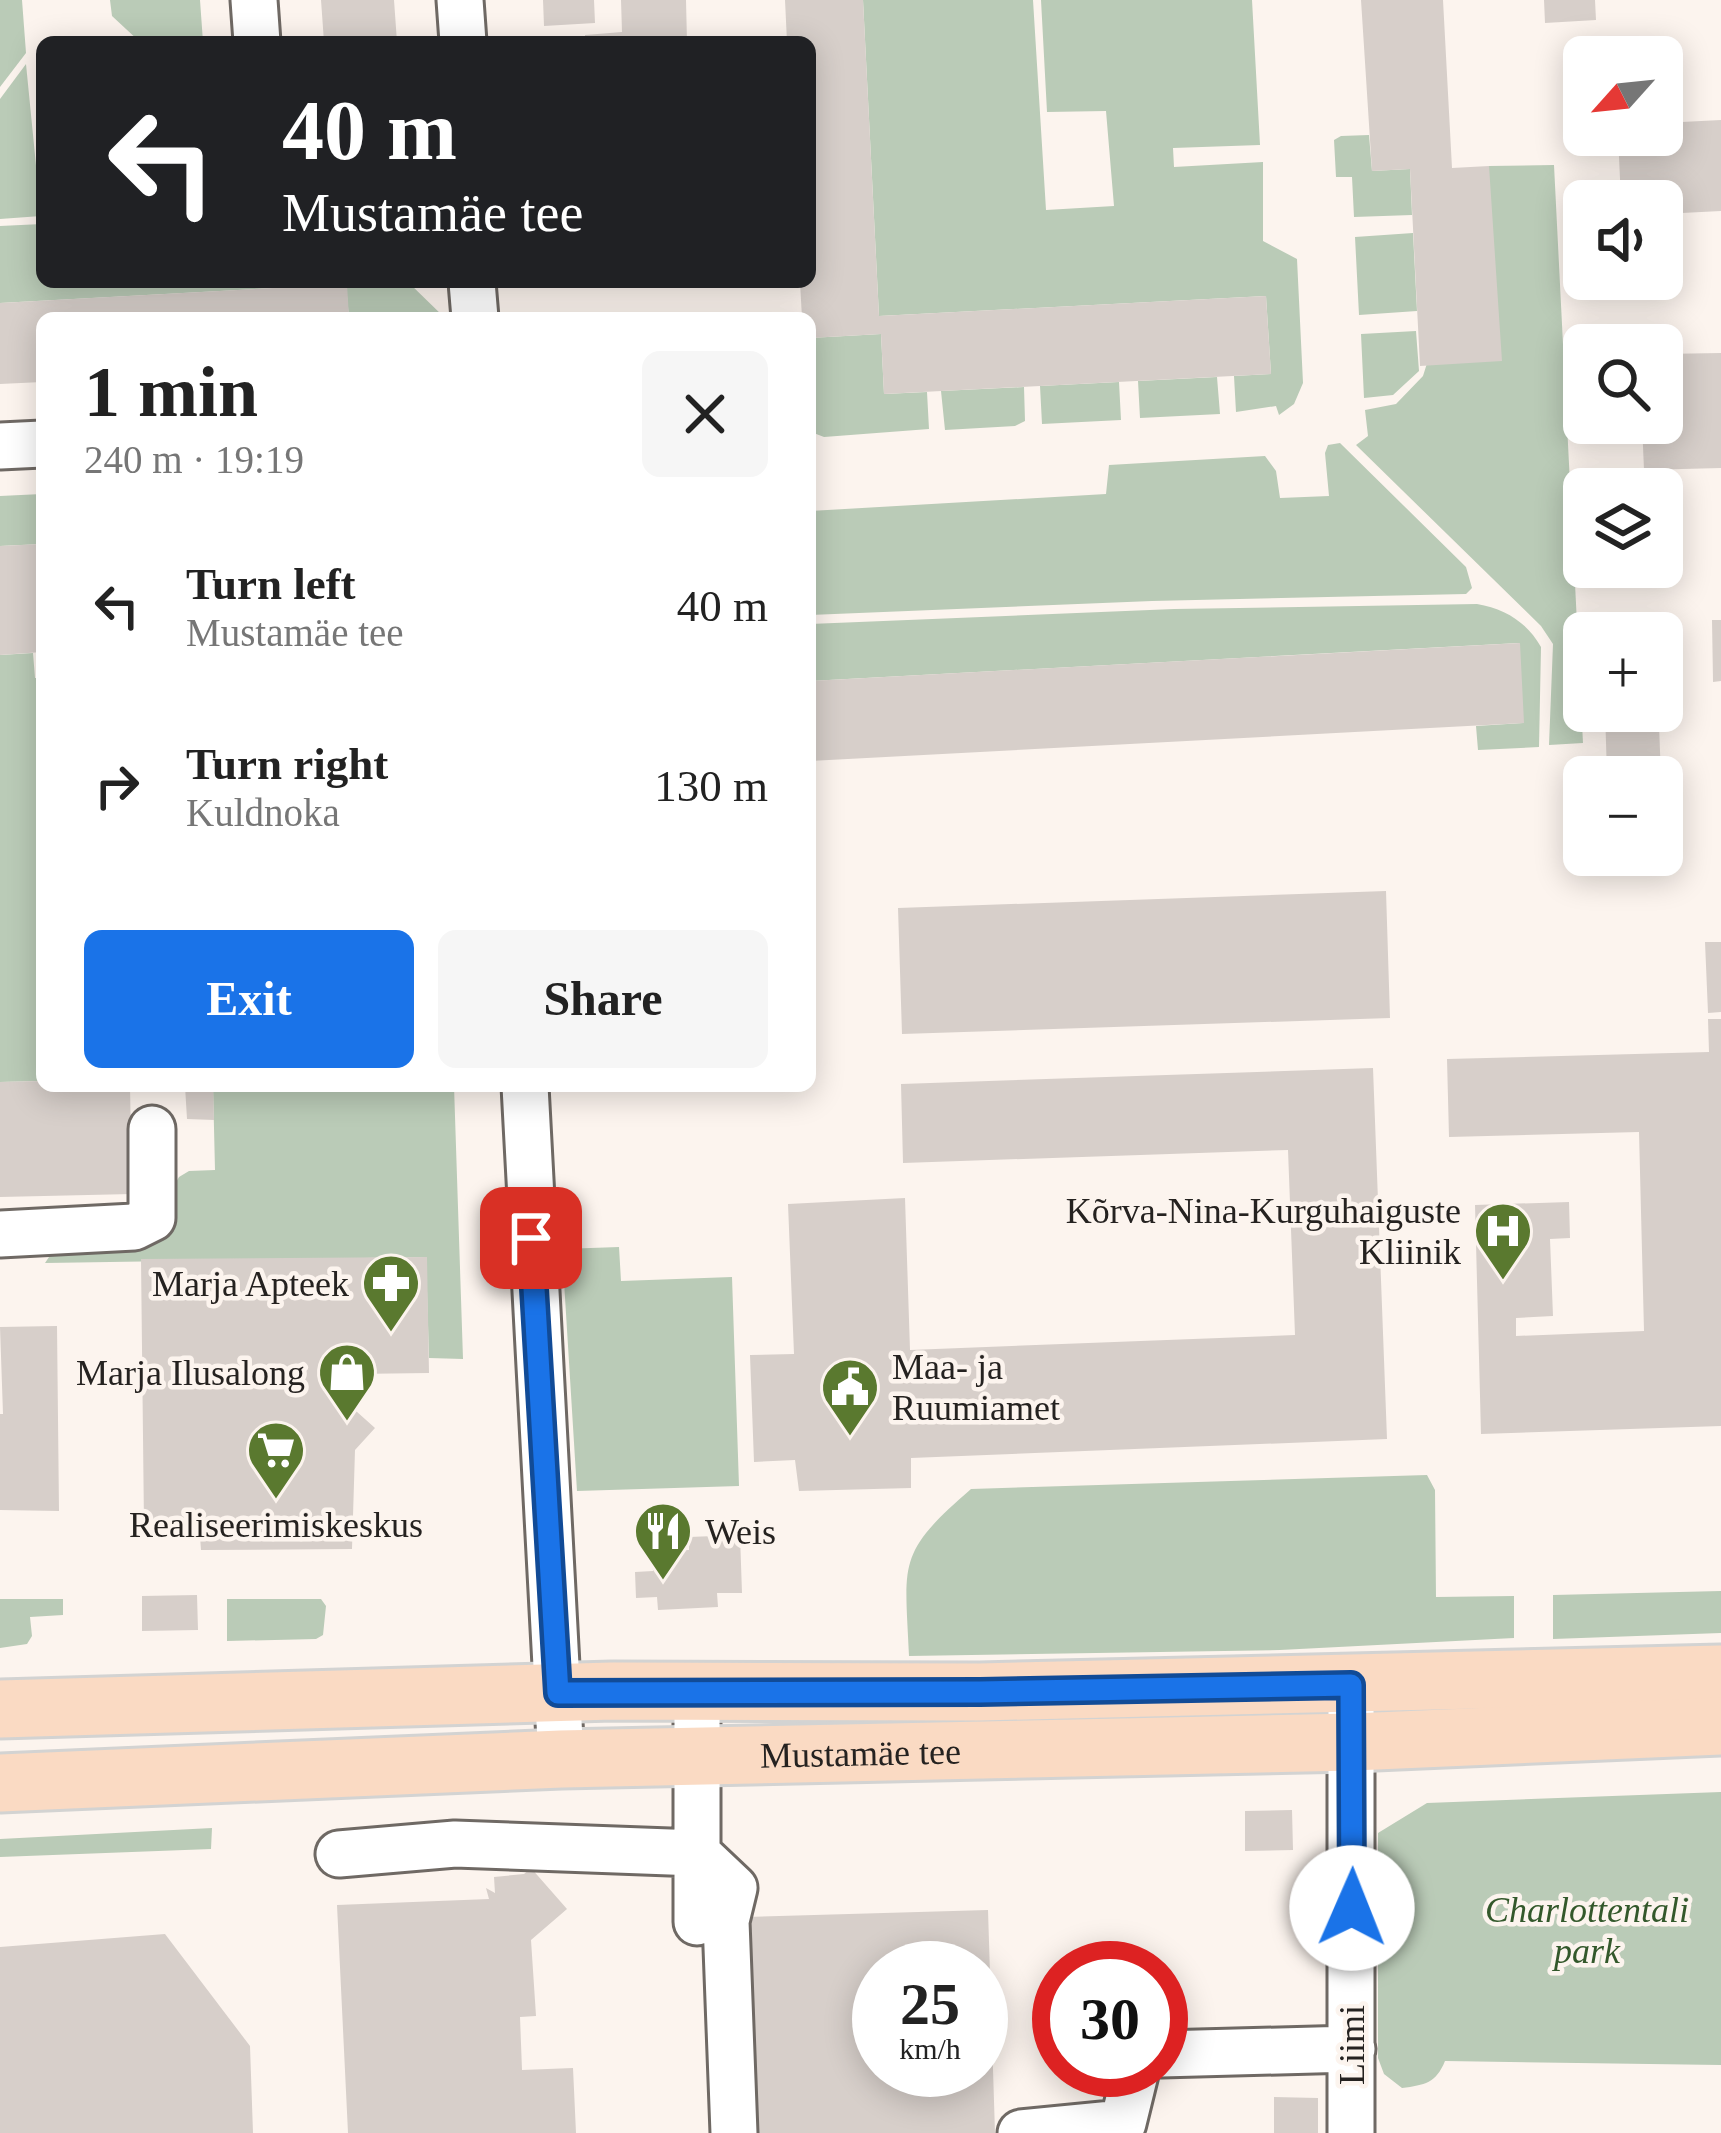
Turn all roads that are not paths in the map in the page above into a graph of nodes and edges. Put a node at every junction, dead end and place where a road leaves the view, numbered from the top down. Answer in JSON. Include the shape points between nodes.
{"nodes":[{"id":1,"x":254,"y":0,"type":"edge"},
{"id":2,"x":460,"y":0,"type":"edge"},
{"id":3,"x":257,"y":36,"type":"edge"},
{"id":4,"x":463,"y":36,"type":"edge"},
{"id":5,"x":36,"y":444,"type":"edge"},
{"id":6,"x":0,"y":446,"type":"edge"},
{"id":7,"x":525,"y":1092,"type":"edge"},
{"id":8,"x":152,"y":1130,"type":"dead end"},
{"id":9,"x":0,"y":1234,"type":"edge"},
{"id":10,"x":1721,"y":1674,"type":"edge"},
{"id":11,"x":1351,"y":1685,"type":"junction"},
{"id":12,"x":698,"y":1691,"type":"junction"},
{"id":13,"x":558,"y":1693,"type":"junction"},
{"id":14,"x":0,"y":1709,"type":"edge"},
{"id":15,"x":1721,"y":1726,"type":"edge"},
{"id":16,"x":1353,"y":1742,"type":"junction"},
{"id":17,"x":697,"y":1757,"type":"junction"},
{"id":18,"x":561,"y":1759,"type":"junction"},
{"id":19,"x":0,"y":1783,"type":"edge"},
{"id":20,"x":697,"y":1853,"type":"junction"},
{"id":21,"x":339,"y":1854,"type":"dead end"},
{"id":22,"x":697,"y":1922,"type":"dead end"},
{"id":23,"x":1352,"y":2049,"type":"junction"},
{"id":24,"x":1188,"y":2053,"type":"edge"},
{"id":25,"x":1129,"y":2097,"type":"edge"},
{"id":26,"x":734,"y":2133,"type":"edge"},
{"id":27,"x":1022,"y":2133,"type":"edge"},
{"id":28,"x":1351,"y":2133,"type":"edge"}],
"edges":[{"from":1,"to":3,"type":"street"},
{"from":2,"to":4,"type":"street"},
{"from":5,"to":6,"type":"street"},
{"from":7,"to":13,"type":"street"},
{"from":8,"to":9,"type":"street","via":[[152,1218],[134,1227]]},
{"from":10,"to":11,"type":"main road","name":"Mustamäe tee"},
{"from":11,"to":12,"type":"main road","name":"Mustamäe tee"},
{"from":11,"to":16,"type":"street","name":"Liimi"},
{"from":12,"to":13,"type":"main road","name":"Mustamäe tee"},
{"from":12,"to":17,"type":"street"},
{"from":13,"to":14,"type":"main road","name":"Mustamäe tee"},
{"from":13,"to":18,"type":"street"},
{"from":15,"to":16,"type":"main road","name":"Mustamäe tee"},
{"from":16,"to":17,"type":"main road","name":"Mustamäe tee"},
{"from":16,"to":23,"type":"street","name":"Liimi"},
{"from":17,"to":18,"type":"main road","name":"Mustamäe tee"},
{"from":17,"to":20,"type":"street"},
{"from":18,"to":19,"type":"main road","name":"Mustamäe tee"},
{"from":20,"to":21,"type":"street","via":[[455,1844]]},
{"from":20,"to":22,"type":"street"},
{"from":20,"to":26,"type":"street","via":[[734,1888],[726,1921]]},
{"from":23,"to":24,"type":"street"},
{"from":23,"to":28,"type":"street","name":"Liimi"},
{"from":25,"to":27,"type":"street","via":[[1123,2123]]}]}
